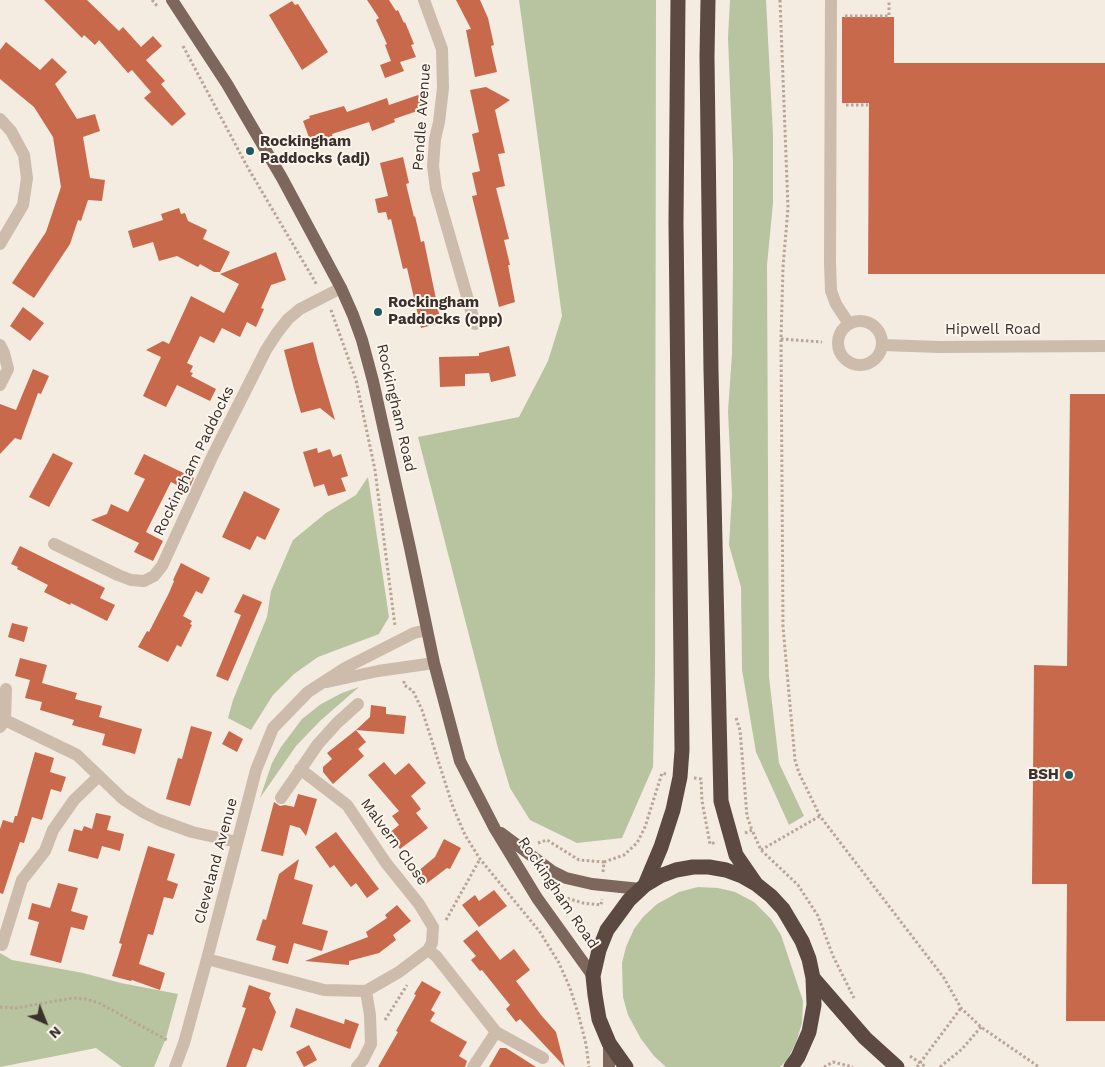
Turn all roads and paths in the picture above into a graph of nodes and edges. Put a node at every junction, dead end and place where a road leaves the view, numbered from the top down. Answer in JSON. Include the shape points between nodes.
{"nodes":[{"id":1,"x":152,"y":0,"type":"edge"},
{"id":2,"x":172,"y":0,"type":"edge"},
{"id":3,"x":424,"y":0,"type":"edge"},
{"id":4,"x":678,"y":0,"type":"edge"},
{"id":5,"x":708,"y":0,"type":"edge"},
{"id":6,"x":780,"y":0,"type":"edge"},
{"id":7,"x":830,"y":0,"type":"edge"},
{"id":8,"x":889,"y":0,"type":"edge"},
{"id":9,"x":162,"y":14,"type":"dead end"},
{"id":10,"x":841,"y":16,"type":"dead end"},
{"id":11,"x":181,"y":44,"type":"dead end"},
{"id":12,"x":868,"y":105,"type":"dead end"},
{"id":13,"x":841,"y":106,"type":"dead end"},
{"id":14,"x":0,"y":119,"type":"edge"},
{"id":15,"x":0,"y":244,"type":"edge"},
{"id":16,"x":316,"y":284,"type":"dead end"},
{"id":17,"x":341,"y":288,"type":"junction"},
{"id":18,"x":332,"y":312,"type":"dead end"},
{"id":19,"x":475,"y":324,"type":"dead end"},
{"id":20,"x":849,"y":324,"type":"junction"},
{"id":21,"x":782,"y":339,"type":"junction"},
{"id":22,"x":822,"y":342,"type":"dead end"},
{"id":23,"x":0,"y":345,"type":"edge"},
{"id":24,"x":882,"y":345,"type":"junction"},
{"id":25,"x":1105,"y":346,"type":"edge"},
{"id":26,"x":0,"y":385,"type":"edge"},
{"id":27,"x":54,"y":544,"type":"dead end"},
{"id":28,"x":396,"y":630,"type":"dead end"},
{"id":29,"x":427,"y":630,"type":"junction"},
{"id":30,"x":434,"y":663,"type":"junction"},
{"id":31,"x":404,"y":681,"type":"dead end"},
{"id":32,"x":322,"y":683,"type":"junction"},
{"id":33,"x":6,"y":689,"type":"dead end"},
{"id":34,"x":358,"y":704,"type":"dead end"},
{"id":35,"x":718,"y":720,"type":"junction"},
{"id":36,"x":3,"y":724,"type":"edge"},
{"id":37,"x":300,"y":769,"type":"junction"},
{"id":38,"x":670,"y":775,"type":"dead end"},
{"id":39,"x":99,"y":776,"type":"junction"},
{"id":40,"x":692,"y":778,"type":"dead end"},
{"id":41,"x":281,"y":798,"type":"dead end"},
{"id":42,"x":820,"y":816,"type":"junction"},
{"id":43,"x":495,"y":829,"type":"junction"},
{"id":44,"x":752,"y":830,"type":"junction"},
{"id":45,"x":745,"y":833,"type":"dead end"},
{"id":46,"x":237,"y":842,"type":"junction"},
{"id":47,"x":717,"y":842,"type":"dead end"},
{"id":48,"x":521,"y":848,"type":"junction"},
{"id":49,"x":761,"y":850,"type":"junction"},
{"id":50,"x":604,"y":862,"type":"junction"},
{"id":51,"x":603,"y":870,"type":"dead end"},
{"id":52,"x":756,"y":884,"type":"junction"},
{"id":53,"x":642,"y":887,"type":"junction"},
{"id":54,"x":543,"y":891,"type":"dead end"},
{"id":55,"x":602,"y":900,"type":"dead end"},
{"id":56,"x":2,"y":945,"type":"dead end"},
{"id":57,"x":428,"y":950,"type":"junction"},
{"id":58,"x":207,"y":959,"type":"junction"},
{"id":59,"x":593,"y":976,"type":"junction"},
{"id":60,"x":814,"y":978,"type":"junction"},
{"id":61,"x":366,"y":991,"type":"junction"},
{"id":62,"x":856,"y":1002,"type":"dead end"},
{"id":63,"x":0,"y":1007,"type":"edge"},
{"id":64,"x":961,"y":1008,"type":"junction"},
{"id":65,"x":981,"y":1027,"type":"junction"},
{"id":66,"x":496,"y":1032,"type":"junction"},
{"id":67,"x":167,"y":1040,"type":"dead end"},
{"id":68,"x":609,"y":1043,"type":"junction"},
{"id":69,"x":906,"y":1052,"type":"dead end"},
{"id":70,"x":543,"y":1058,"type":"dead end"},
{"id":71,"x":920,"y":1063,"type":"junction"},
{"id":72,"x":176,"y":1067,"type":"edge"},
{"id":73,"x":357,"y":1067,"type":"edge"},
{"id":74,"x":473,"y":1067,"type":"edge"},
{"id":75,"x":589,"y":1067,"type":"edge"},
{"id":76,"x":609,"y":1067,"type":"edge"},
{"id":77,"x":626,"y":1067,"type":"edge"},
{"id":78,"x":791,"y":1067,"type":"edge"},
{"id":79,"x":824,"y":1067,"type":"edge"},
{"id":80,"x":853,"y":1067,"type":"edge"},
{"id":81,"x":897,"y":1067,"type":"edge"},
{"id":82,"x":917,"y":1067,"type":"edge"},
{"id":83,"x":926,"y":1067,"type":"edge"},
{"id":84,"x":940,"y":1067,"type":"edge"},
{"id":85,"x":1039,"y":1067,"type":"edge"}],
"edges":[{"from":1,"to":9,"type":"path"},
{"from":2,"to":17,"type":"main road","name":"Rockingham Road","via":[[282,178]]},
{"from":3,"to":19,"type":"street","name":"Pendle Avenue","via":[[442,49],[443,88],[433,166],[436,189]]},
{"from":4,"to":53,"type":"highway","via":[[676,222],[682,750],[672,810],[661,847]]},
{"from":5,"to":35,"type":"highway","via":[[710,370]]},
{"from":6,"to":21,"type":"path","via":[[788,208]]},
{"from":7,"to":20,"type":"street","via":[[831,291]]},
{"from":8,"to":10,"type":"path","via":[[889,16]]},
{"from":11,"to":16,"type":"path"},
{"from":12,"to":13,"type":"path"},
{"from":14,"to":15,"type":"street","via":[[24,155],[27,178],[23,205]]},
{"from":17,"to":27,"type":"street","name":"Rockingham Paddocks","via":[[300,309],[277,333],[213,455],[162,566],[154,576],[144,581],[118,576]]},
{"from":17,"to":29,"type":"main road","name":"Rockingham Road","via":[[362,340],[373,381]]},
{"from":18,"to":28,"type":"path","via":[[356,380],[375,470]]},
{"from":20,"to":24,"type":"street","via":[[859,321],[874,326],[879,331]]},
{"from":20,"to":24,"type":"street","via":[[841,333],[838,344],[846,360],[853,364],[868,364],[880,353]]},
{"from":21,"to":22,"type":"path"},
{"from":21,"to":42,"type":"path","via":[[783,627],[787,684],[798,774]]},
{"from":23,"to":26,"type":"street","via":[[8,369]]},
{"from":24,"to":25,"type":"street","name":"Hipwell Road"},
{"from":29,"to":30,"type":"main road","name":"Rockingham Road"},
{"from":29,"to":32,"type":"street","name":"Cleveland Avenue","via":[[414,633]]},
{"from":30,"to":32,"type":"street","name":"Cleveland Avenue"},
{"from":30,"to":43,"type":"main road","name":"Rockingham Road","via":[[460,761]]},
{"from":31,"to":75,"type":"path","via":[[422,710],[465,835],[480,859],[540,932],[559,963],[578,1013]]},
{"from":32,"to":46,"type":"street","name":"Cleveland Avenue","via":[[308,692],[273,728],[256,770]]},
{"from":33,"to":36,"type":"street"},
{"from":34,"to":37,"type":"street","via":[[318,744]]},
{"from":35,"to":44,"type":"path","via":[[736,718],[740,730],[747,816]]},
{"from":35,"to":52,"type":"highway","via":[[721,801],[736,854]]},
{"from":36,"to":39,"type":"street","via":[[77,755]]},
{"from":37,"to":41,"type":"street"},
{"from":37,"to":57,"type":"street","name":"Malvern Close","via":[[347,805],[386,863],[419,904],[433,927]]},
{"from":38,"to":50,"type":"path","via":[[662,772],[637,843],[624,855]]},
{"from":39,"to":46,"type":"street","via":[[123,799],[151,816],[192,832]]},
{"from":39,"to":56,"type":"street","via":[[74,800],[53,830],[45,850],[22,880]]},
{"from":40,"to":47,"type":"path","via":[[702,778],[702,801],[710,844]]},
{"from":42,"to":49,"type":"path"},
{"from":42,"to":64,"type":"path","via":[[944,978]]},
{"from":43,"to":48,"type":"main road","name":"Rockingham Road"},
{"from":43,"to":59,"type":"main road","name":"Rockingham Road","via":[[537,898]]},
{"from":44,"to":45,"type":"path"},
{"from":44,"to":49,"type":"path"},
{"from":46,"to":58,"type":"street","name":"Cleveland Avenue"},
{"from":48,"to":50,"type":"path","via":[[547,840],[579,860]]},
{"from":48,"to":53,"type":"main road","name":"Rockingham Road","via":[[566,878],[598,885]]},
{"from":49,"to":62,"type":"path","via":[[798,885],[818,916]]},
{"from":50,"to":51,"type":"path"},
{"from":52,"to":53,"type":"highway","via":[[726,870],[692,867],[660,876]]},
{"from":52,"to":60,"type":"highway","via":[[771,896],[794,925]]},
{"from":53,"to":59,"type":"highway","via":[[607,930]]},
{"from":54,"to":55,"type":"path","via":[[547,887],[560,896],[583,903],[601,905]]},
{"from":57,"to":61,"type":"street"},
{"from":57,"to":66,"type":"street"},
{"from":58,"to":61,"type":"street","via":[[317,989]]},
{"from":58,"to":72,"type":"street","name":"Cleveland Avenue"},
{"from":59,"to":68,"type":"highway","via":[[599,1019]]},
{"from":60,"to":78,"type":"highway","via":[[814,1006],[809,1032]]},
{"from":60,"to":81,"type":"highway","via":[[865,1038]]},
{"from":61,"to":73,"type":"street","via":[[371,1044]]},
{"from":63,"to":67,"type":"path","via":[[85,999],[99,1003]]},
{"from":64,"to":65,"type":"path"},
{"from":64,"to":71,"type":"path"},
{"from":65,"to":84,"type":"path"},
{"from":65,"to":85,"type":"path"},
{"from":66,"to":70,"type":"street"},
{"from":66,"to":74,"type":"street"},
{"from":68,"to":76,"type":"main road"},
{"from":68,"to":77,"type":"highway"},
{"from":69,"to":71,"type":"path"},
{"from":71,"to":82,"type":"path"},
{"from":71,"to":83,"type":"path"},
{"from":79,"to":80,"type":"path","via":[[833,1062]]}]}
